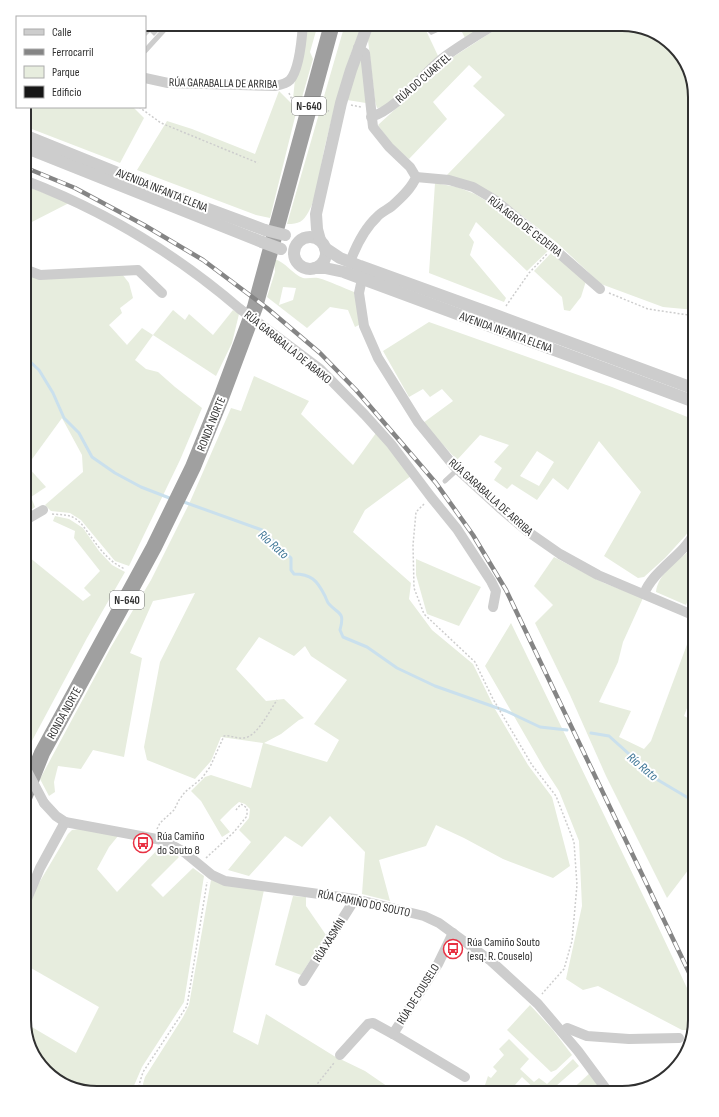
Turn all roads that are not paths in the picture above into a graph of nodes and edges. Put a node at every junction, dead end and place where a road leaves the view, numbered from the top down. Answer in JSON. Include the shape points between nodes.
{"nodes":[{"id":1,"x":163,"y":31,"type":"edge"},
{"id":2,"x":302,"y":31,"type":"edge"},
{"id":3,"x":330,"y":31,"type":"edge"},
{"id":4,"x":365,"y":31,"type":"edge"},
{"id":5,"x":485,"y":31,"type":"edge"},
{"id":6,"x":358,"y":48,"type":"junction"},
{"id":7,"x":146,"y":50,"type":"edge"},
{"id":8,"x":146,"y":78,"type":"edge"},
{"id":9,"x":371,"y":113,"type":"junction"},
{"id":10,"x":31,"y":139,"type":"edge"},
{"id":11,"x":31,"y":151,"type":"edge"},
{"id":12,"x":416,"y":177,"type":"junction"},
{"id":13,"x":31,"y":183,"type":"edge"},
{"id":14,"x":316,"y":214,"type":"junction"},
{"id":15,"x":303,"y":238,"type":"junction"},
{"id":16,"x":322,"y":244,"type":"junction"},
{"id":17,"x":295,"y":260,"type":"junction"},
{"id":18,"x":350,"y":262,"type":"junction"},
{"id":19,"x":315,"y":268,"type":"junction"},
{"id":20,"x":31,"y":272,"type":"edge"},
{"id":21,"x":362,"y":279,"type":"junction"},
{"id":22,"x":600,"y":289,"type":"road end"},
{"id":23,"x":162,"y":293,"type":"dead end"},
{"id":24,"x":688,"y":386,"type":"edge"},
{"id":25,"x":688,"y":399,"type":"edge"},
{"id":26,"x":458,"y":469,"type":"junction"},
{"id":27,"x":445,"y":481,"type":"dead end"},
{"id":28,"x":43,"y":510,"type":"road end"},
{"id":29,"x":31,"y":517,"type":"edge"},
{"id":30,"x":688,"y":543,"type":"edge"},
{"id":31,"x":644,"y":594,"type":"junction"},
{"id":32,"x":493,"y":607,"type":"dead end"},
{"id":33,"x":688,"y":613,"type":"edge"},
{"id":34,"x":31,"y":778,"type":"edge"},
{"id":35,"x":31,"y":780,"type":"edge"},
{"id":36,"x":65,"y":822,"type":"junction"},
{"id":37,"x":31,"y":889,"type":"edge"},
{"id":38,"x":355,"y":899,"type":"junction"},
{"id":39,"x":453,"y":933,"type":"junction"},
{"id":40,"x":303,"y":981,"type":"dead end"},
{"id":41,"x":563,"y":1032,"type":"junction"},
{"id":42,"x":393,"y":1034,"type":"junction"},
{"id":43,"x":679,"y":1038,"type":"dead end"},
{"id":44,"x":340,"y":1055,"type":"road end"},
{"id":45,"x":465,"y":1077,"type":"dead end"},
{"id":46,"x":604,"y":1086,"type":"edge"}],
"edges":[{"from":1,"to":7,"type":"lane"},
{"from":2,"to":8,"type":"street","name":"RÚA GARABALLA DE ARRIBA","via":[[295,70],[286,83],[275,86],[168,84]]},
{"from":3,"to":35,"type":"highway","name":"RONDA NORTE","number":"N-640","via":[[255,307],[222,398],[194,467],[154,547],[42,753]]},
{"from":4,"to":6,"type":"street"},
{"from":5,"to":9,"type":"street","name":"RÚA DO CUARTEL","via":[[443,59],[379,115]]},
{"from":6,"to":9,"type":"street","via":[[364,53]]},
{"from":6,"to":14,"type":"street","via":[[338,113]]},
{"from":9,"to":12,"type":"street","via":[[374,127],[381,138],[410,167]]},
{"from":10,"to":15,"type":"street","name":"AVENIDA INFANTA ELENA","bridge":true,"via":[[265,230]]},
{"from":11,"to":17,"type":"street","name":"AVENIDA INFANTA ELENA","bridge":true,"via":[[262,242],[281,250]]},
{"from":12,"to":18,"type":"street","via":[[407,191],[370,224]]},
{"from":12,"to":22,"type":"street","name":"RÚA AGRO DE CEDEIRA","via":[[449,180],[473,187],[495,200]]},
{"from":13,"to":32,"type":"street","name":"RÚA GARABALLA DE ABAIXO","bridge":true,"via":[[108,217],[160,249],[320,369],[391,444],[457,529],[496,591]]},
{"from":14,"to":15,"type":"street"},
{"from":14,"to":16,"type":"street"},
{"from":15,"to":16,"type":"street","via":[[312,237]]},
{"from":15,"to":17,"type":"street","via":[[294,250]]},
{"from":16,"to":18,"type":"street","name":"AVENIDA INFANTA ELENA","via":[[333,254]]},
{"from":16,"to":19,"type":"street","via":[[325,256]]},
{"from":17,"to":19,"type":"street","via":[[304,267]]},
{"from":18,"to":24,"type":"street","name":"AVENIDA INFANTA ELENA"},
{"from":19,"to":21,"type":"street","name":"AVENIDA INFANTA ELENA","via":[[337,270]]},
{"from":20,"to":23,"type":"street","via":[[40,275],[138,270]]},
{"from":21,"to":25,"type":"street","name":"AVENIDA INFANTA ELENA"},
{"from":21,"to":26,"type":"street","name":"RÚA GARABALLA DE ARRIBA","via":[[359,292],[364,326],[378,358],[418,422]]},
{"from":26,"to":27,"type":"lane"},
{"from":26,"to":31,"type":"street","name":"RÚA GARABALLA DE ARRIBA","via":[[527,531],[560,554],[598,575]]},
{"from":28,"to":29,"type":"street"},
{"from":30,"to":31,"type":"street","via":[[662,570]]},
{"from":31,"to":33,"type":"street","name":"RÚA GARABALLA DE ARRIBA"},
{"from":34,"to":36,"type":"street","name":"RÚA CAMIÑO DO SOUTO","bridge":true,"via":[[44,803]]},
{"from":36,"to":37,"type":"street"},
{"from":36,"to":38,"type":"street","name":"RÚA CAMIÑO DO SOUTO","via":[[162,840],[184,852],[212,875],[225,881]]},
{"from":38,"to":39,"type":"street","name":"RÚA CAMIÑO DO SOUTO","via":[[424,916]]},
{"from":38,"to":40,"type":"street","name":"RÚA XASMÍN"},
{"from":39,"to":41,"type":"street","name":"RÚA CAMIÑO DO SOUTO","via":[[491,961],[535,1001]]},
{"from":39,"to":42,"type":"street","name":"RÚA DE COUSELO","via":[[438,964]]},
{"from":41,"to":43,"type":"street","via":[[567,1028],[587,1036],[629,1039]]},
{"from":41,"to":46,"type":"street","name":"RÚA CAMIÑO DO SOUTO"},
{"from":42,"to":44,"type":"street","name":"RÚA DE COUSELO","via":[[373,1023],[368,1024]]},
{"from":42,"to":45,"type":"street","name":"RÚA DE COUSELO"}]}
